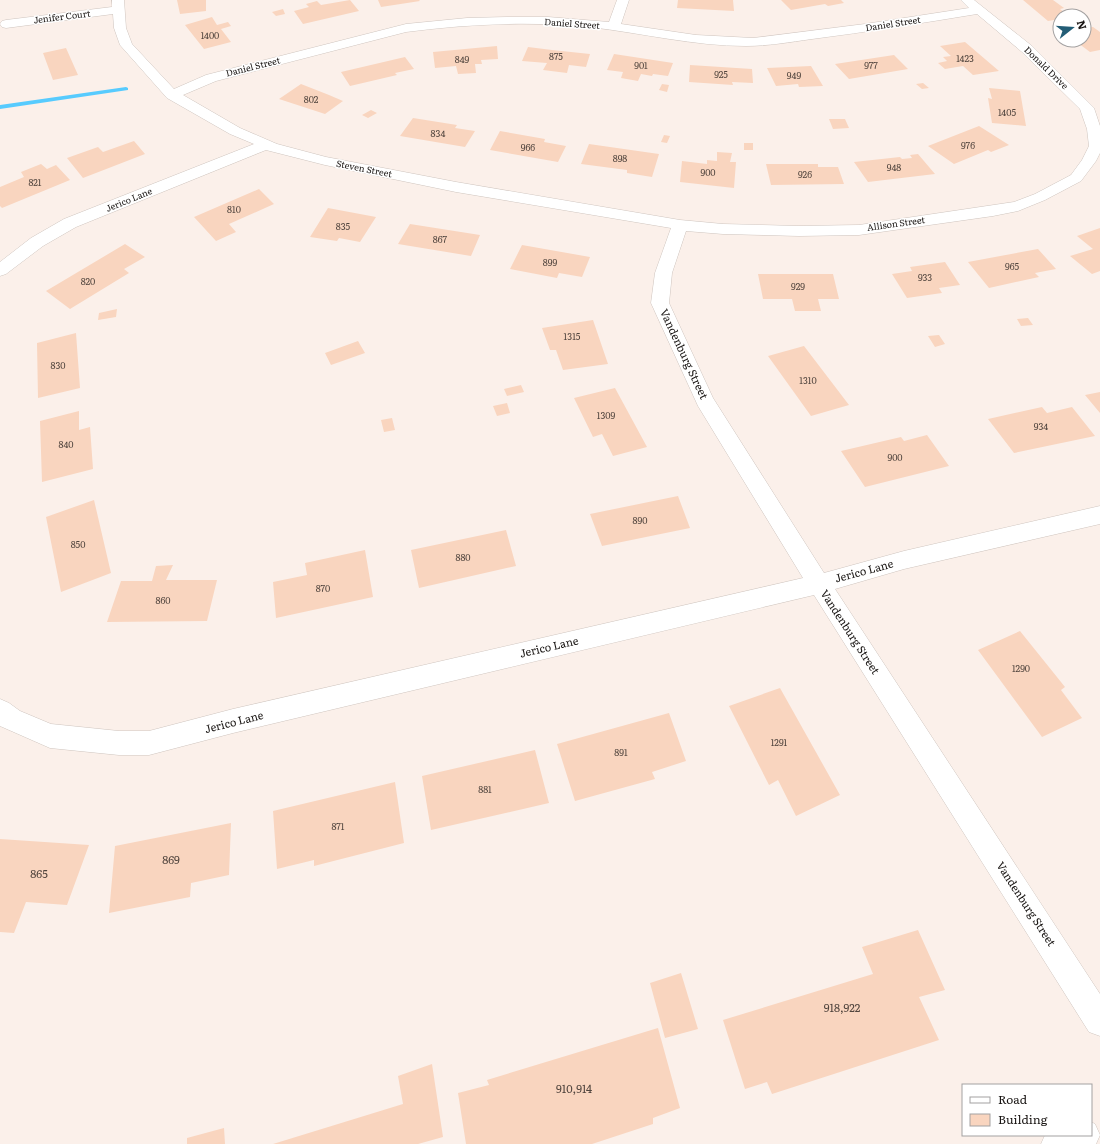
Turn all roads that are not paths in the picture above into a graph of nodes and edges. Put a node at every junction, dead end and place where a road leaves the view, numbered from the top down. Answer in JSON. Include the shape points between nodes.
{"nodes":[{"id":1,"x":623,"y":0,"type":"edge"},
{"id":2,"x":966,"y":0,"type":"edge"},
{"id":3,"x":118,"y":5,"type":"edge"},
{"id":4,"x":978,"y":10,"type":"junction"},
{"id":5,"x":6,"y":24,"type":"dead end"},
{"id":6,"x":614,"y":27,"type":"junction"},
{"id":7,"x":172,"y":95,"type":"junction"},
{"id":8,"x":266,"y":145,"type":"junction"},
{"id":9,"x":1096,"y":155,"type":"edge"},
{"id":10,"x":680,"y":225,"type":"junction"},
{"id":11,"x":0,"y":270,"type":"edge"},
{"id":12,"x":1100,"y":515,"type":"edge"},
{"id":13,"x":819,"y":584,"type":"junction"},
{"id":14,"x":0,"y":711,"type":"edge"},
{"id":15,"x":1100,"y":1021,"type":"edge"},
{"id":16,"x":1081,"y":1136,"type":"edge"},
{"id":17,"x":1057,"y":1144,"type":"edge"}],
"edges":[{"from":1,"to":6,"type":"street"},
{"from":2,"to":4,"type":"street","name":"Donald Drive"},
{"from":3,"to":5,"type":"street","name":"Jenifer Court"},
{"from":3,"to":7,"type":"street","name":"Steven Street","via":[[120,28],[126,45]]},
{"from":4,"to":6,"type":"street","name":"Daniel Street","via":[[845,32],[741,42],[688,38]]},
{"from":4,"to":9,"type":"street","name":"Donald Drive","via":[[1027,50],[1087,108],[1094,129]]},
{"from":6,"to":7,"type":"street","name":"Daniel Street","via":[[569,22],[488,20],[406,28],[211,78]]},
{"from":7,"to":8,"type":"street","name":"Steven Street","via":[[224,125]]},
{"from":8,"to":10,"type":"street","name":"Steven Street","via":[[325,161],[456,187]]},
{"from":8,"to":11,"type":"street","name":"Jerico Lane","via":[[70,224],[37,242]]},
{"from":9,"to":10,"type":"street","name":"Allison Street","via":[[1076,178],[1058,189],[1018,206],[993,211],[859,230],[798,232]]},
{"from":10,"to":13,"type":"street","name":"Vandenburg Street","via":[[667,256],[660,288],[660,304],[705,401]]},
{"from":12,"to":13,"type":"street","name":"Jerico Lane","via":[[904,560]]},
{"from":13,"to":14,"type":"street","name":"Jerico Lane","via":[[149,743],[119,743],[50,736],[11,719]]},
{"from":13,"to":15,"type":"street","name":"Vandenburg Street"},
{"from":16,"to":17,"type":"street"}]}
